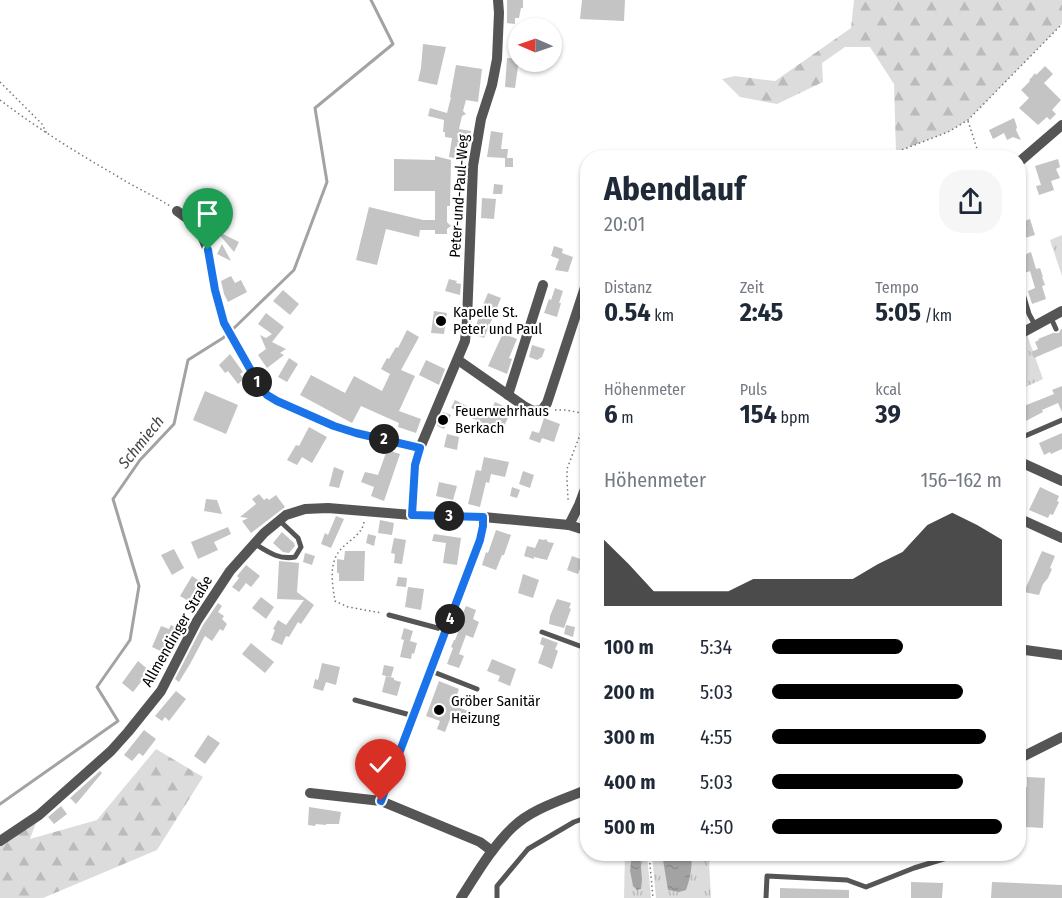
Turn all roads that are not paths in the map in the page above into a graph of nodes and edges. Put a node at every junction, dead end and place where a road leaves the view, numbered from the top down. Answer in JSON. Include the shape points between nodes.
{"nodes":[{"id":1,"x":498,"y":0,"type":"edge"},
{"id":2,"x":1061,"y":129,"type":"edge"},
{"id":3,"x":1026,"y":157,"type":"edge"},
{"id":4,"x":177,"y":211,"type":"road end"},
{"id":5,"x":543,"y":285,"type":"dead end"},
{"id":6,"x":580,"y":302,"type":"edge"},
{"id":7,"x":1026,"y":304,"type":"edge"},
{"id":8,"x":1062,"y":311,"type":"edge"},
{"id":9,"x":1051,"y":318,"type":"junction"},
{"id":10,"x":1036,"y":327,"type":"junction"},
{"id":11,"x":1056,"y":329,"type":"dead end"},
{"id":12,"x":1026,"y":331,"type":"edge"},
{"id":13,"x":458,"y":360,"type":"junction"},
{"id":14,"x":508,"y":395,"type":"junction"},
{"id":15,"x":1062,"y":420,"type":"edge"},
{"id":16,"x":1026,"y":435,"type":"edge"},
{"id":17,"x":420,"y":448,"type":"junction"},
{"id":18,"x":1026,"y":465,"type":"edge"},
{"id":19,"x":1062,"y":482,"type":"edge"},
{"id":20,"x":580,"y":502,"type":"edge"},
{"id":21,"x":412,"y":515,"type":"junction"},
{"id":22,"x":483,"y":517,"type":"junction"},
{"id":23,"x":280,"y":520,"type":"junction"},
{"id":24,"x":1026,"y":522,"type":"edge"},
{"id":25,"x":569,"y":525,"type":"junction"},
{"id":26,"x":580,"y":528,"type":"edge"},
{"id":27,"x":1062,"y":538,"type":"edge"},
{"id":28,"x":254,"y":543,"type":"junction"},
{"id":29,"x":389,"y":615,"type":"road end"},
{"id":30,"x":446,"y":630,"type":"junction"},
{"id":31,"x":542,"y":632,"type":"dead end"},
{"id":32,"x":580,"y":646,"type":"edge"},
{"id":33,"x":1026,"y":650,"type":"edge"},
{"id":34,"x":1062,"y":655,"type":"edge"},
{"id":35,"x":431,"y":671,"type":"junction"},
{"id":36,"x":477,"y":689,"type":"dead end"},
{"id":37,"x":355,"y":700,"type":"dead end"},
{"id":38,"x":414,"y":716,"type":"junction"},
{"id":39,"x":1062,"y":737,"type":"edge"},
{"id":40,"x":1026,"y":755,"type":"edge"},
{"id":41,"x":580,"y":792,"type":"edge"},
{"id":42,"x":310,"y":793,"type":"dead end"},
{"id":43,"x":381,"y":801,"type":"junction"},
{"id":44,"x":580,"y":820,"type":"edge"},
{"id":45,"x":0,"y":842,"type":"edge"},
{"id":46,"x":492,"y":851,"type":"junction"},
{"id":47,"x":937,"y":861,"type":"edge"},
{"id":48,"x":461,"y":898,"type":"edge"},
{"id":49,"x":497,"y":898,"type":"edge"},
{"id":50,"x":766,"y":898,"type":"edge"}],
"edges":[{"from":1,"to":13,"type":"street","name":"Peter-und-Paul-Weg","via":[[496,59],[473,166],[467,320]]},
{"from":2,"to":3,"type":"street"},
{"from":4,"to":17,"type":"street","via":[[200,231],[224,323],[267,395],[334,426]]},
{"from":5,"to":14,"type":"street"},
{"from":6,"to":14,"type":"street","via":[[542,410],[533,411]]},
{"from":7,"to":10,"type":"lane"},
{"from":8,"to":9,"type":"street"},
{"from":9,"to":10,"type":"street"},
{"from":9,"to":11,"type":"lane"},
{"from":10,"to":12,"type":"street"},
{"from":13,"to":14,"type":"street"},
{"from":13,"to":17,"type":"street","name":"Peter-und-Paul-Weg"},
{"from":15,"to":16,"type":"lane"},
{"from":17,"to":21,"type":"street","name":"Peter-und-Paul-Weg"},
{"from":18,"to":19,"type":"street"},
{"from":20,"to":25,"type":"street"},
{"from":21,"to":22,"type":"street","name":"Allmendinger Straße"},
{"from":21,"to":23,"type":"street","name":"Allmendinger Straße","via":[[328,508],[305,509]]},
{"from":22,"to":25,"type":"street","name":"Allmendinger Straße"},
{"from":22,"to":30,"type":"street","via":[[480,540]]},
{"from":23,"to":28,"type":"street","name":"Allmendinger Straße"},
{"from":23,"to":28,"type":"lane","via":[[298,538],[302,548],[295,557],[278,557]]},
{"from":24,"to":27,"type":"street"},
{"from":25,"to":26,"type":"street","name":"Allmendinger Straße"},
{"from":28,"to":45,"type":"street","name":"Allmendinger Straße","via":[[225,578],[197,621],[161,691],[128,732],[39,815]]},
{"from":29,"to":30,"type":"lane"},
{"from":30,"to":35,"type":"street"},
{"from":31,"to":32,"type":"lane"},
{"from":33,"to":34,"type":"street"},
{"from":35,"to":36,"type":"lane"},
{"from":35,"to":38,"type":"street"},
{"from":37,"to":38,"type":"lane"},
{"from":38,"to":43,"type":"street"},
{"from":39,"to":40,"type":"street"},
{"from":41,"to":46,"type":"street","via":[[538,810],[514,826]]},
{"from":42,"to":43,"type":"street"},
{"from":43,"to":46,"type":"street","via":[[480,842]]},
{"from":44,"to":49,"type":"lane","via":[[528,849],[497,886]]},
{"from":46,"to":48,"type":"street"},
{"from":47,"to":50,"type":"lane","via":[[866,887],[847,880],[767,876]]}]}
